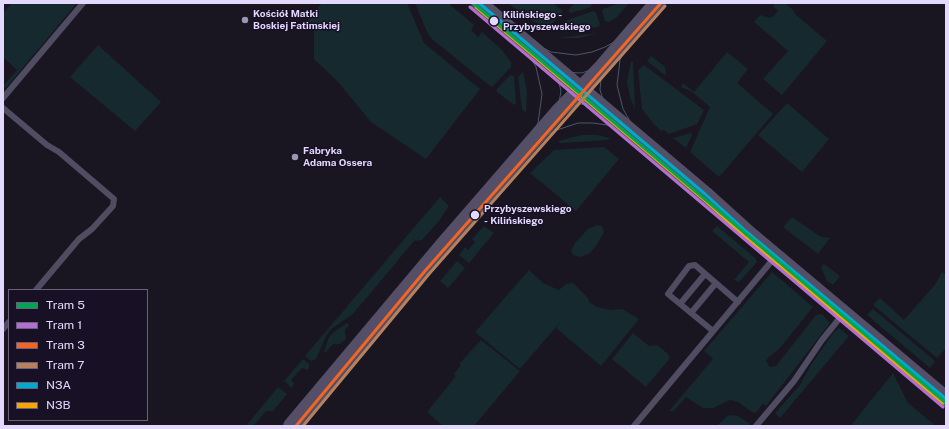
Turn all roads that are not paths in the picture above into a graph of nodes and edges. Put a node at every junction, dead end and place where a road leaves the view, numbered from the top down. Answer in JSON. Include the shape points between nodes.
{"nodes":[{"id":1,"x":83,"y":3,"type":"edge"},
{"id":2,"x":479,"y":3,"type":"edge"},
{"id":3,"x":657,"y":3,"type":"edge"},
{"id":4,"x":580,"y":90,"type":"junction"},
{"id":5,"x":3,"y":98,"type":"edge"},
{"id":6,"x":3,"y":108,"type":"edge"},
{"id":7,"x":776,"y":256,"type":"junction"},
{"id":8,"x":705,"y":274,"type":"junction"},
{"id":9,"x":716,"y":283,"type":"junction"},
{"id":10,"x":37,"y":289,"type":"edge"},
{"id":11,"x":738,"y":302,"type":"junction"},
{"id":12,"x":680,"y":304,"type":"junction"},
{"id":13,"x":844,"y":313,"type":"junction"},
{"id":14,"x":691,"y":314,"type":"junction"},
{"id":15,"x":713,"y":331,"type":"junction"},
{"id":16,"x":946,"y":399,"type":"edge"},
{"id":17,"x":291,"y":426,"type":"edge"},
{"id":18,"x":634,"y":426,"type":"edge"},
{"id":19,"x":756,"y":426,"type":"edge"}],
"edges":[{"from":1,"to":5,"type":"lane"},
{"from":2,"to":4,"type":"street"},
{"from":3,"to":4,"type":"street"},
{"from":4,"to":7,"type":"street"},
{"from":4,"to":17,"type":"street","via":[[443,245]]},
{"from":6,"to":10,"type":"lane","via":[[114,199],[113,206],[79,239]]},
{"from":7,"to":11,"type":"lane"},
{"from":7,"to":13,"type":"street"},
{"from":8,"to":9,"type":"lane"},
{"from":8,"to":12,"type":"lane"},
{"from":8,"to":12,"type":"lane","via":[[692,265],[668,292]]},
{"from":9,"to":11,"type":"lane"},
{"from":9,"to":14,"type":"lane"},
{"from":11,"to":15,"type":"lane"},
{"from":12,"to":14,"type":"lane"},
{"from":13,"to":16,"type":"street"},
{"from":13,"to":19,"type":"lane","via":[[794,381]]},
{"from":14,"to":15,"type":"lane"},
{"from":15,"to":18,"type":"lane"}]}
